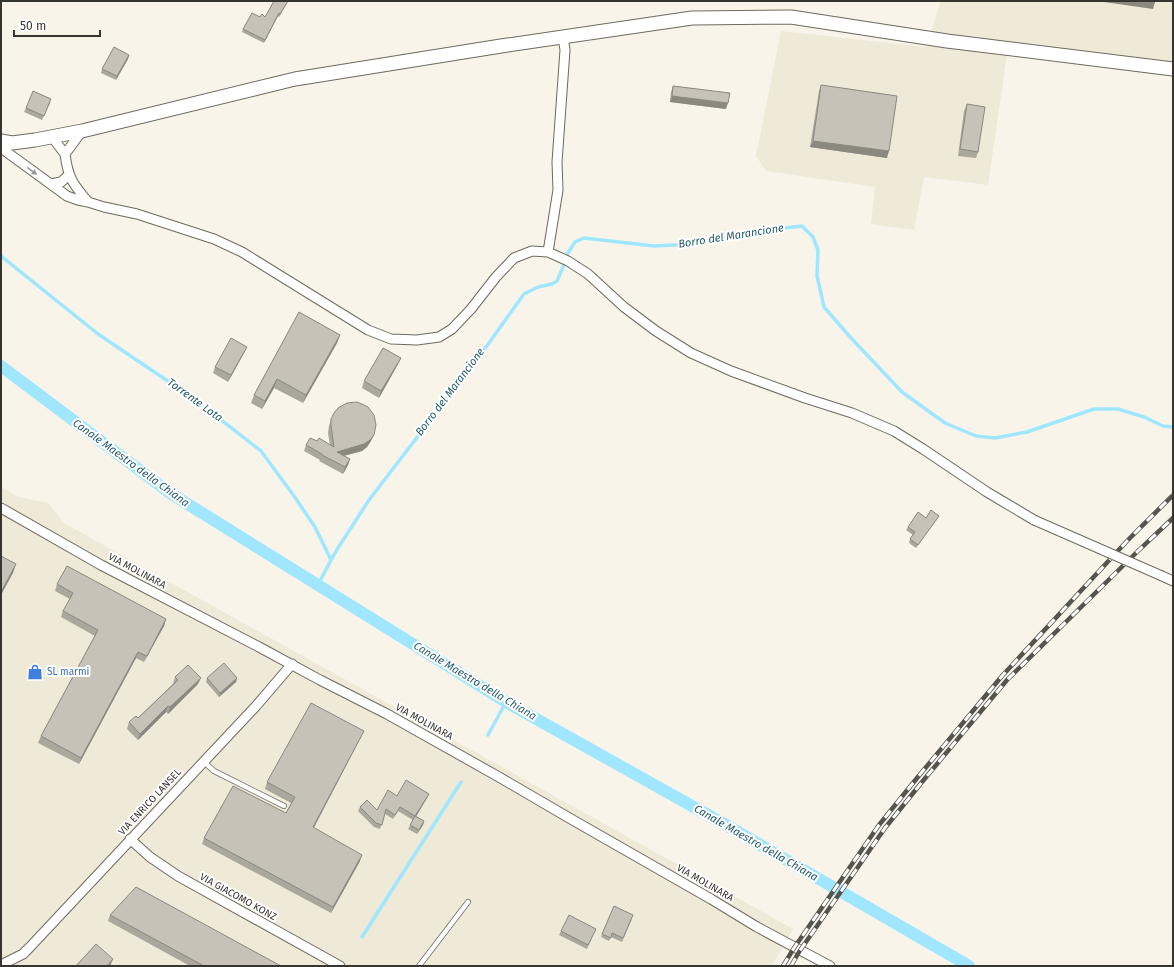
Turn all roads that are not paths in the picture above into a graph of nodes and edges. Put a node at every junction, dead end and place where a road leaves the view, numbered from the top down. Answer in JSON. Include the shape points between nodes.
{"nodes":[{"id":1,"x":563,"y":37,"type":"junction"},
{"id":2,"x":1173,"y":69,"type":"edge"},
{"id":3,"x":82,"y":131,"type":"junction"},
{"id":4,"x":52,"y":137,"type":"junction"},
{"id":5,"x":1,"y":141,"type":"edge"},
{"id":6,"x":1,"y":148,"type":"edge"},
{"id":7,"x":65,"y":154,"type":"junction"},
{"id":8,"x":69,"y":175,"type":"junction"},
{"id":9,"x":51,"y":184,"type":"junction"},
{"id":10,"x":88,"y":202,"type":"junction"},
{"id":11,"x":548,"y":252,"type":"junction"},
{"id":12,"x":1,"y":508,"type":"edge"},
{"id":13,"x":1173,"y":581,"type":"edge"},
{"id":14,"x":292,"y":664,"type":"junction"},
{"id":15,"x":204,"y":762,"type":"junction"},
{"id":16,"x":284,"y":806,"type":"dead end"},
{"id":17,"x":130,"y":840,"type":"junction"},
{"id":18,"x":468,"y":902,"type":"dead end"},
{"id":19,"x":23,"y":954,"type":"junction"},
{"id":20,"x":1,"y":966,"type":"edge"},
{"id":21,"x":17,"y":966,"type":"edge"},
{"id":22,"x":340,"y":966,"type":"edge"},
{"id":23,"x":419,"y":966,"type":"edge"},
{"id":24,"x":830,"y":966,"type":"edge"}],
"edges":[{"from":1,"to":2,"type":"main road","via":[[692,18],[791,17],[947,41]]},
{"from":1,"to":3,"type":"main road","via":[[295,79]]},
{"from":1,"to":11,"type":"street","via":[[565,50],[557,162],[558,190]]},
{"from":3,"to":4,"type":"main road"},
{"from":3,"to":7,"type":"street"},
{"from":4,"to":5,"type":"main road","via":[[12,144]]},
{"from":4,"to":7,"type":"street"},
{"from":6,"to":9,"type":"street","one_way":true},
{"from":7,"to":8,"type":"street"},
{"from":8,"to":9,"type":"street","via":[[61,182]]},
{"from":8,"to":10,"type":"street"},
{"from":9,"to":10,"type":"street","via":[[67,196]]},
{"from":10,"to":11,"type":"street","via":[[137,214],[214,239],[242,252],[368,330],[391,339],[417,340],[439,337],[452,329],[472,309],[514,258],[532,251]]},
{"from":11,"to":13,"type":"street","bridge":true,"via":[[588,274],[624,307],[691,353],[731,371],[894,430],[1034,520]]},
{"from":12,"to":14,"type":"street","name":"VIA MOLINARA","via":[[108,568]]},
{"from":14,"to":15,"type":"street","name":"VIA ENRICO LANSEL"},
{"from":14,"to":24,"type":"street","name":"VIA MOLINARA","via":[[446,747],[757,927]]},
{"from":15,"to":16,"type":"lane","via":[[214,771]]},
{"from":15,"to":17,"type":"street","name":"VIA ENRICO LANSEL"},
{"from":17,"to":19,"type":"street","name":"VIA ENRICO LANSEL"},
{"from":17,"to":22,"type":"street","name":"VIA GIACOMO KONZ","via":[[178,876]]},
{"from":18,"to":23,"type":"lane"},
{"from":19,"to":20,"type":"street","name":"VIA ENRICO LANSEL"},
{"from":19,"to":21,"type":"street","name":"VIA ENRICO LANSEL"}]}
